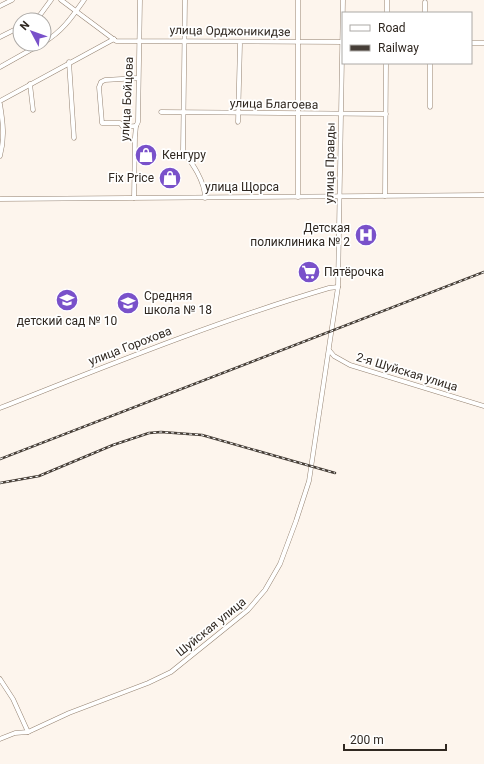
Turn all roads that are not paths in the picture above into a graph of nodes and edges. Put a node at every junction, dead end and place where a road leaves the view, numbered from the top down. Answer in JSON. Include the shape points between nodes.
{"nodes":[{"id":1,"x":12,"y":0,"type":"edge"},
{"id":2,"x":51,"y":0,"type":"edge"},
{"id":3,"x":61,"y":0,"type":"edge"},
{"id":4,"x":84,"y":0,"type":"edge"},
{"id":5,"x":140,"y":0,"type":"edge"},
{"id":6,"x":185,"y":0,"type":"edge"},
{"id":7,"x":298,"y":0,"type":"edge"},
{"id":8,"x":343,"y":0,"type":"edge"},
{"id":9,"x":387,"y":0,"type":"edge"},
{"id":10,"x":425,"y":2,"type":"dead end"},
{"id":11,"x":0,"y":6,"type":"edge"},
{"id":12,"x":42,"y":12,"type":"edge"},
{"id":13,"x":76,"y":12,"type":"junction"},
{"id":14,"x":343,"y":12,"type":"edge"},
{"id":15,"x":387,"y":12,"type":"edge"},
{"id":16,"x":424,"y":12,"type":"edge"},
{"id":17,"x":12,"y":31,"type":"edge"},
{"id":18,"x":0,"y":37,"type":"edge"},
{"id":19,"x":52,"y":38,"type":"edge"},
{"id":20,"x":115,"y":40,"type":"junction"},
{"id":21,"x":184,"y":40,"type":"junction"},
{"id":22,"x":139,"y":41,"type":"junction"},
{"id":23,"x":298,"y":42,"type":"junction"},
{"id":24,"x":342,"y":42,"type":"edge"},
{"id":25,"x":472,"y":43,"type":"edge"},
{"id":26,"x":484,"y":43,"type":"edge"},
{"id":27,"x":240,"y":44,"type":"dead end"},
{"id":28,"x":27,"y":52,"type":"edge"},
{"id":29,"x":69,"y":62,"type":"junction"},
{"id":30,"x":342,"y":64,"type":"edge"},
{"id":31,"x":386,"y":64,"type":"edge"},
{"id":32,"x":430,"y":64,"type":"edge"},
{"id":33,"x":0,"y":67,"type":"edge"},
{"id":34,"x":138,"y":78,"type":"junction"},
{"id":35,"x":30,"y":84,"type":"junction"},
{"id":36,"x":0,"y":101,"type":"edge"},
{"id":37,"x":0,"y":104,"type":"edge"},
{"id":38,"x":430,"y":107,"type":"dead end"},
{"id":39,"x":33,"y":110,"type":"dead end"},
{"id":40,"x":161,"y":112,"type":"dead end"},
{"id":41,"x":184,"y":113,"type":"junction"},
{"id":42,"x":238,"y":113,"type":"junction"},
{"id":43,"x":298,"y":114,"type":"junction"},
{"id":44,"x":341,"y":114,"type":"junction"},
{"id":45,"x":386,"y":114,"type":"junction"},
{"id":46,"x":238,"y":122,"type":"dead end"},
{"id":47,"x":136,"y":126,"type":"junction"},
{"id":48,"x":74,"y":138,"type":"dead end"},
{"id":49,"x":0,"y":156,"type":"edge"},
{"id":50,"x":484,"y":195,"type":"edge"},
{"id":51,"x":339,"y":196,"type":"junction"},
{"id":52,"x":385,"y":196,"type":"junction"},
{"id":53,"x":298,"y":197,"type":"junction"},
{"id":54,"x":134,"y":198,"type":"junction"},
{"id":55,"x":205,"y":198,"type":"junction"},
{"id":56,"x":0,"y":199,"type":"edge"},
{"id":57,"x":338,"y":287,"type":"junction"},
{"id":58,"x":329,"y":350,"type":"junction"},
{"id":59,"x":484,"y":406,"type":"edge"},
{"id":60,"x":0,"y":408,"type":"edge"},
{"id":61,"x":0,"y":679,"type":"edge"},
{"id":62,"x":28,"y":732,"type":"junction"},
{"id":63,"x":0,"y":739,"type":"edge"}],
"edges":[{"from":1,"to":11,"type":"street"},
{"from":2,"to":12,"type":"street"},
{"from":3,"to":13,"type":"street"},
{"from":4,"to":13,"type":"street"},
{"from":5,"to":22,"type":"street","name":"улица Бойцова"},
{"from":6,"to":21,"type":"street"},
{"from":7,"to":23,"type":"street"},
{"from":8,"to":14,"type":"street","name":"улица Правды"},
{"from":9,"to":15,"type":"street"},
{"from":10,"to":16,"type":"street"},
{"from":13,"to":19,"type":"street","via":[[65,27]]},
{"from":13,"to":20,"type":"street"},
{"from":17,"to":18,"type":"street"},
{"from":20,"to":22,"type":"street","name":"улица Орджоникидзе"},
{"from":20,"to":29,"type":"street","name":"улица Орджоникидзе"},
{"from":21,"to":22,"type":"street","name":"улица Орджоникидзе"},
{"from":21,"to":23,"type":"street","name":"улица Орджоникидзе"},
{"from":21,"to":41,"type":"street"},
{"from":22,"to":34,"type":"street","name":"улица Бойцова"},
{"from":23,"to":24,"type":"street","name":"улица Орджоникидзе"},
{"from":23,"to":43,"type":"street"},
{"from":25,"to":26,"type":"street"},
{"from":27,"to":42,"type":"street"},
{"from":28,"to":33,"type":"street"},
{"from":29,"to":35,"type":"street","name":"улица Орджоникидзе"},
{"from":29,"to":48,"type":"street"},
{"from":30,"to":44,"type":"street","name":"улица Правды"},
{"from":31,"to":45,"type":"street"},
{"from":32,"to":38,"type":"street"},
{"from":34,"to":47,"type":"street","name":"улица Бойцова"},
{"from":34,"to":47,"type":"street","via":[[105,80],[100,82],[99,87],[102,123],[120,123],[123,127]]},
{"from":35,"to":36,"type":"street","name":"улица Орджоникидзе"},
{"from":35,"to":39,"type":"street"},
{"from":37,"to":49,"type":"street","via":[[4,125]]},
{"from":40,"to":41,"type":"street","name":"улица Благоева"},
{"from":41,"to":42,"type":"street","name":"улица Благоева"},
{"from":41,"to":55,"type":"street","via":[[182,151],[194,166]]},
{"from":42,"to":43,"type":"street","name":"улица Благоева"},
{"from":42,"to":46,"type":"street"},
{"from":43,"to":44,"type":"street","name":"улица Благоева"},
{"from":43,"to":53,"type":"street"},
{"from":44,"to":45,"type":"street","name":"улица Благоева"},
{"from":44,"to":51,"type":"street","name":"улица Правды"},
{"from":45,"to":52,"type":"street"},
{"from":47,"to":54,"type":"street","name":"улица Бойцова"},
{"from":50,"to":52,"type":"street","name":"улица Щорса"},
{"from":51,"to":52,"type":"street","name":"улица Щорса"},
{"from":51,"to":53,"type":"street","name":"улица Щорса"},
{"from":51,"to":57,"type":"street","name":"улица Правды"},
{"from":53,"to":55,"type":"street","name":"улица Щорса"},
{"from":54,"to":55,"type":"street","name":"улица Щорса"},
{"from":54,"to":56,"type":"street","name":"улица Щорса"},
{"from":57,"to":58,"type":"street","name":"улица Правды"},
{"from":57,"to":60,"type":"street","name":"улица Горохова","via":[[219,323]]},
{"from":58,"to":59,"type":"street","name":"2-я Шуйская улица","via":[[350,365]]},
{"from":58,"to":62,"type":"street","name":"Шуйская улица","via":[[309,481],[280,564],[255,603],[164,676]]},
{"from":61,"to":62,"type":"street","via":[[13,699]]},
{"from":62,"to":63,"type":"street","name":"Шуйская улица","via":[[15,733]]}]}
